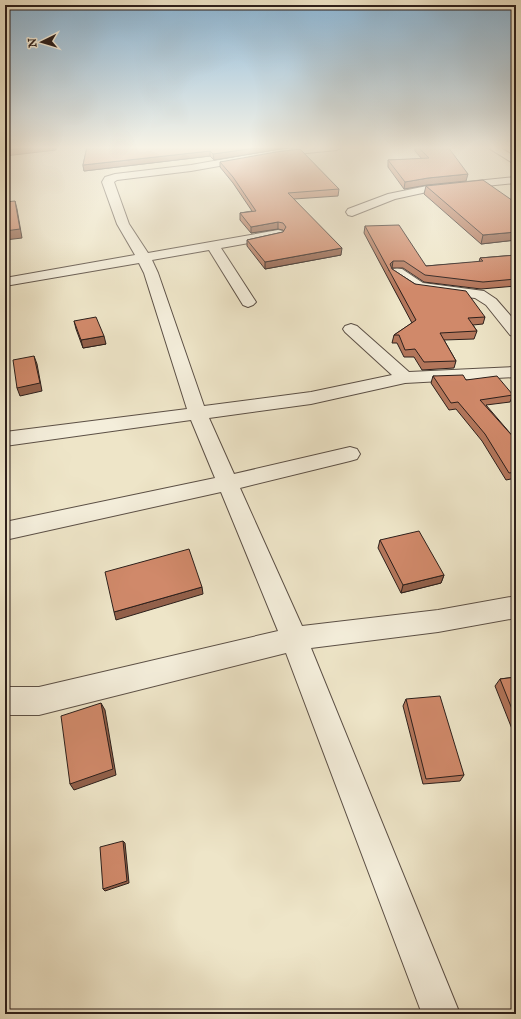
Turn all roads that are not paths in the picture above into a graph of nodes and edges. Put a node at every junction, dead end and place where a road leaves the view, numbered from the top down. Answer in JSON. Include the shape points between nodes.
{"nodes":[{"id":1,"x":112,"y":195,"type":"edge"},
{"id":2,"x":399,"y":195,"type":"edge"},
{"id":3,"x":352,"y":212,"type":"dead end"},
{"id":4,"x":278,"y":234,"type":"edge"},
{"id":5,"x":212,"y":246,"type":"junction"},
{"id":6,"x":144,"y":258,"type":"junction"},
{"id":7,"x":397,"y":272,"type":"edge"},
{"id":8,"x":5,"y":282,"type":"edge"},
{"id":9,"x":248,"y":302,"type":"dead end"},
{"id":10,"x":351,"y":329,"type":"dead end"},
{"id":11,"x":516,"y":332,"type":"edge"},
{"id":12,"x":516,"y":372,"type":"edge"},
{"id":13,"x":405,"y":378,"type":"junction"},
{"id":14,"x":197,"y":412,"type":"junction"},
{"id":15,"x":5,"y":439,"type":"edge"},
{"id":16,"x":350,"y":454,"type":"dead end"},
{"id":17,"x":228,"y":483,"type":"junction"},
{"id":18,"x":5,"y":531,"type":"edge"},
{"id":19,"x":516,"y":607,"type":"edge"},
{"id":20,"x":294,"y":639,"type":"junction"},
{"id":21,"x":5,"y":701,"type":"edge"},
{"id":22,"x":441,"y":1014,"type":"edge"}],
"edges":[{"from":1,"to":6,"type":"street","via":[[123,224]]},
{"from":2,"to":3,"type":"street"},
{"from":4,"to":5,"type":"street"},
{"from":5,"to":6,"type":"street"},
{"from":5,"to":9,"type":"street"},
{"from":6,"to":8,"type":"street"},
{"from":6,"to":14,"type":"street","via":[[161,301]]},
{"from":7,"to":11,"type":"street","via":[[419,287],[479,294],[491,302]]},
{"from":10,"to":13,"type":"street"},
{"from":12,"to":13,"type":"street"},
{"from":13,"to":14,"type":"street","via":[[311,398]]},
{"from":14,"to":15,"type":"street"},
{"from":14,"to":17,"type":"street"},
{"from":16,"to":17,"type":"street"},
{"from":17,"to":18,"type":"street"},
{"from":17,"to":20,"type":"street"},
{"from":19,"to":20,"type":"street","via":[[438,621]]},
{"from":20,"to":21,"type":"street","via":[[39,701]]},
{"from":20,"to":22,"type":"street"}]}
